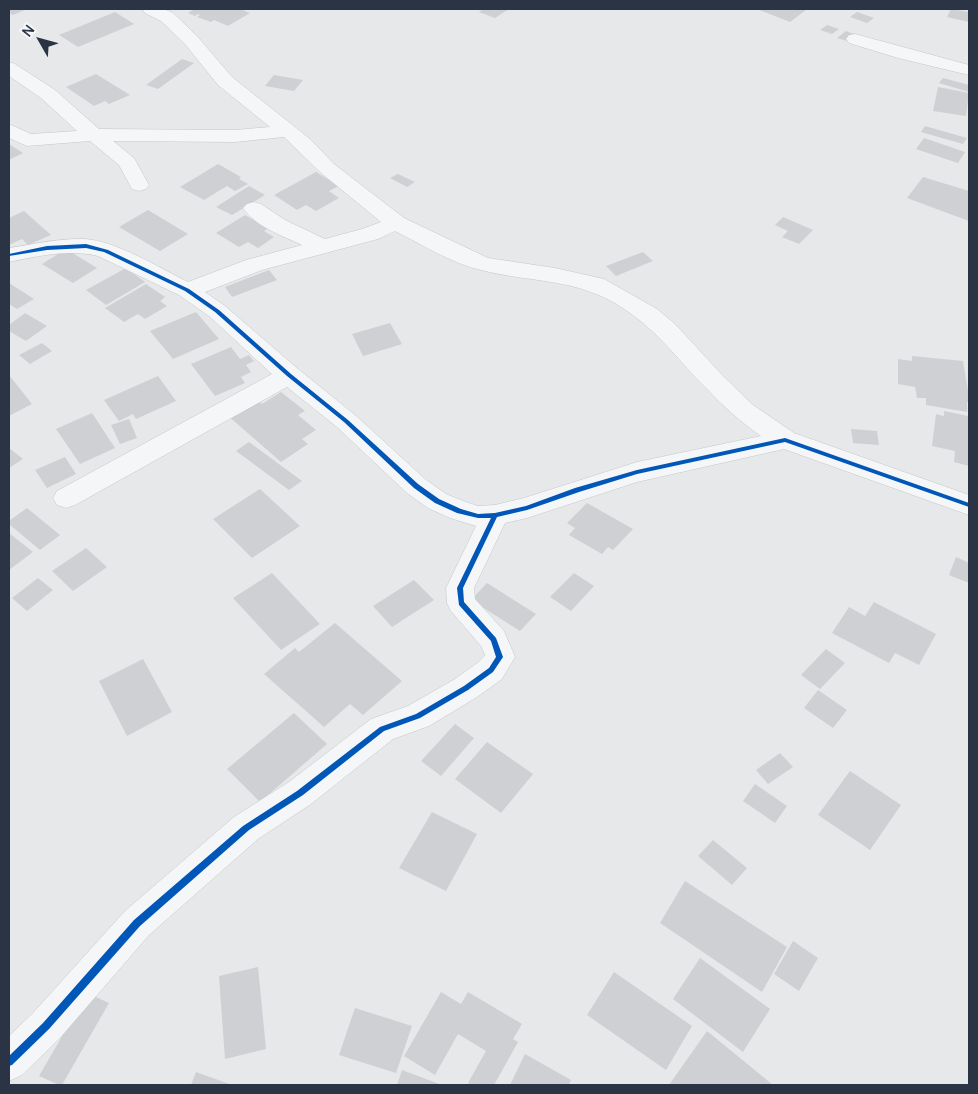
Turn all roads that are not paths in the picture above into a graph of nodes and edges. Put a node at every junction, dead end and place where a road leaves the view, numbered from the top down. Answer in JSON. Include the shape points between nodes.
{"nodes":[{"id":1,"x":151,"y":9,"type":"edge"},
{"id":2,"x":855,"y":39,"type":"dead end"},
{"id":3,"x":9,"y":68,"type":"edge"},
{"id":4,"x":969,"y":70,"type":"edge"},
{"id":5,"x":9,"y":130,"type":"edge"},
{"id":6,"x":288,"y":131,"type":"junction"},
{"id":7,"x":94,"y":135,"type":"junction"},
{"id":8,"x":139,"y":185,"type":"dead end"},
{"id":9,"x":254,"y":208,"type":"dead end"},
{"id":10,"x":396,"y":223,"type":"junction"},
{"id":11,"x":324,"y":247,"type":"junction"},
{"id":12,"x":9,"y":255,"type":"edge"},
{"id":13,"x":187,"y":290,"type":"junction"},
{"id":14,"x":289,"y":375,"type":"junction"},
{"id":15,"x":785,"y":440,"type":"junction"},
{"id":16,"x":66,"y":498,"type":"dead end"},
{"id":17,"x":969,"y":506,"type":"edge"},
{"id":18,"x":495,"y":515,"type":"junction"},
{"id":19,"x":9,"y":1062,"type":"edge"}],
"edges":[{"from":1,"to":6,"type":"street","via":[[167,17],[225,81]]},
{"from":2,"to":4,"type":"street"},
{"from":3,"to":7,"type":"street","via":[[49,94]]},
{"from":5,"to":7,"type":"street","via":[[27,140]]},
{"from":6,"to":7,"type":"street","via":[[235,136]]},
{"from":6,"to":10,"type":"street","via":[[327,168]]},
{"from":7,"to":8,"type":"street","via":[[127,162]]},
{"from":9,"to":11,"type":"street","via":[[277,225]]},
{"from":10,"to":11,"type":"street"},
{"from":10,"to":15,"type":"street","via":[[484,264],[596,284],[621,296],[667,330],[744,411]]},
{"from":11,"to":13,"type":"street","via":[[254,264]]},
{"from":12,"to":13,"type":"street","via":[[46,248],[86,246],[106,251]]},
{"from":13,"to":14,"type":"street","via":[[217,311]]},
{"from":14,"to":16,"type":"street"},
{"from":14,"to":18,"type":"street","via":[[437,502],[478,516]]},
{"from":15,"to":17,"type":"street"},
{"from":15,"to":18,"type":"street","via":[[637,472]]},
{"from":18,"to":19,"type":"street","via":[[460,588],[462,604],[494,640],[500,658],[491,670],[418,716],[382,730],[300,793],[246,828],[137,923],[46,1026]]}]}
